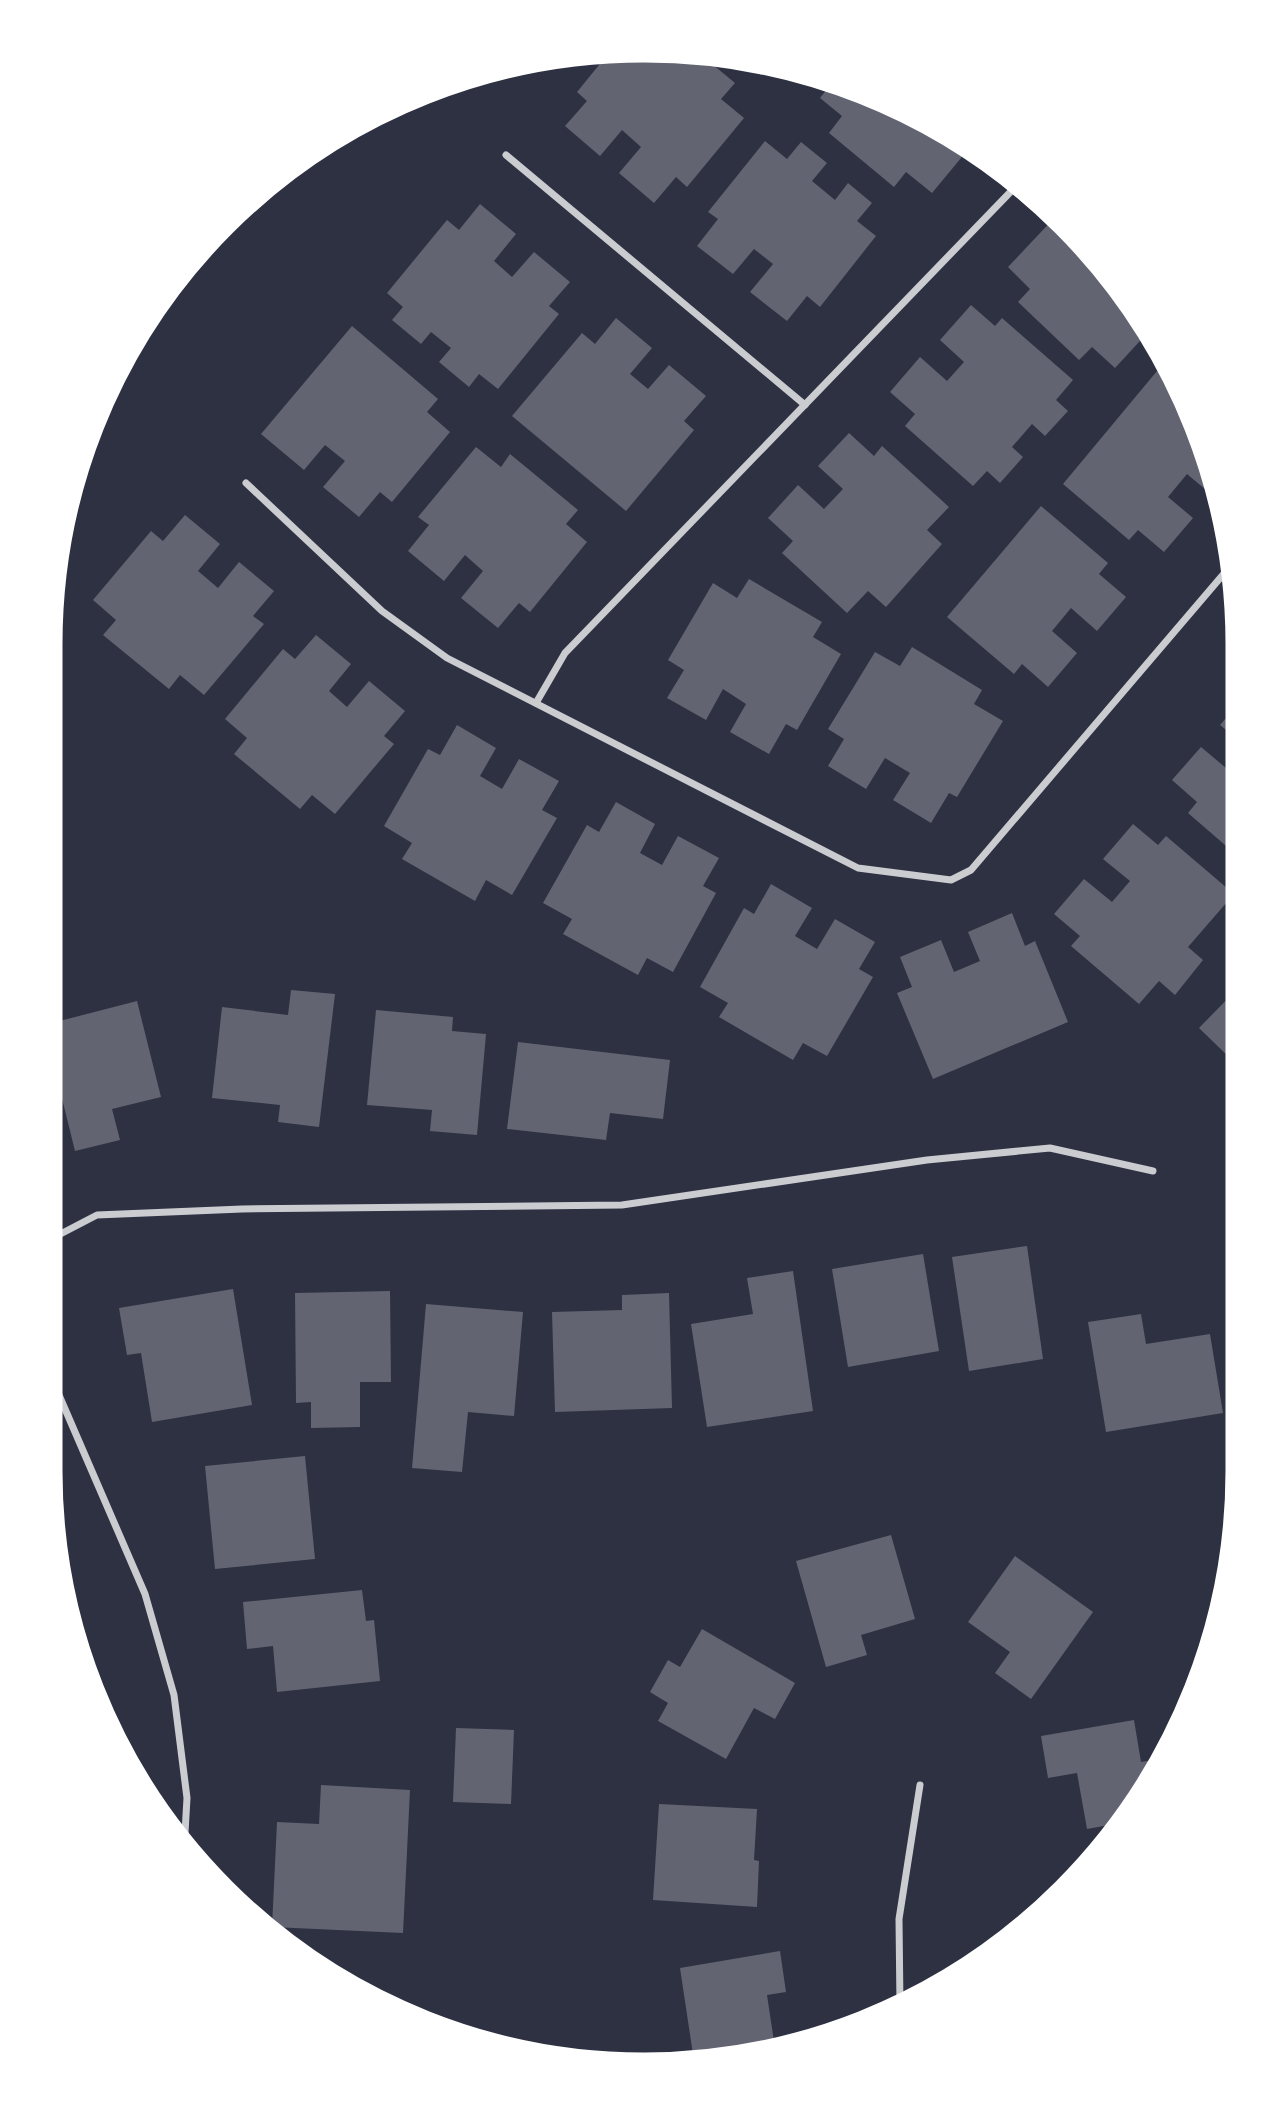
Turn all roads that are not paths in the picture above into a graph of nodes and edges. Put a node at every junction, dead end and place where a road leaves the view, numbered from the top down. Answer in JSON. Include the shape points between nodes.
{"nodes":[{"id":1,"x":506,"y":155,"type":"dead end"},
{"id":2,"x":1013,"y":189,"type":"edge"},
{"id":3,"x":805,"y":405,"type":"junction"},
{"id":4,"x":246,"y":483,"type":"dead end"},
{"id":5,"x":1225,"y":572,"type":"edge"},
{"id":6,"x":536,"y":703,"type":"junction"},
{"id":7,"x":1153,"y":1171,"type":"dead end"},
{"id":8,"x":58,"y":1235,"type":"edge"},
{"id":9,"x":58,"y":1393,"type":"edge"},
{"id":10,"x":920,"y":1785,"type":"dead end"},
{"id":11,"x":185,"y":1835,"type":"edge"},
{"id":12,"x":900,"y":1998,"type":"edge"}],
"edges":[{"from":1,"to":3,"type":"street"},
{"from":2,"to":3,"type":"street"},
{"from":3,"to":6,"type":"street","via":[[565,653]]},
{"from":4,"to":6,"type":"street","via":[[382,611],[447,658]]},
{"from":5,"to":6,"type":"street","via":[[971,870],[951,880],[858,868]]},
{"from":7,"to":8,"type":"street","via":[[1050,1148],[927,1160],[622,1205],[97,1215]]},
{"from":9,"to":11,"type":"street","via":[[145,1594],[174,1695],[187,1798]]},
{"from":10,"to":12,"type":"street","via":[[899,1919]]}]}
